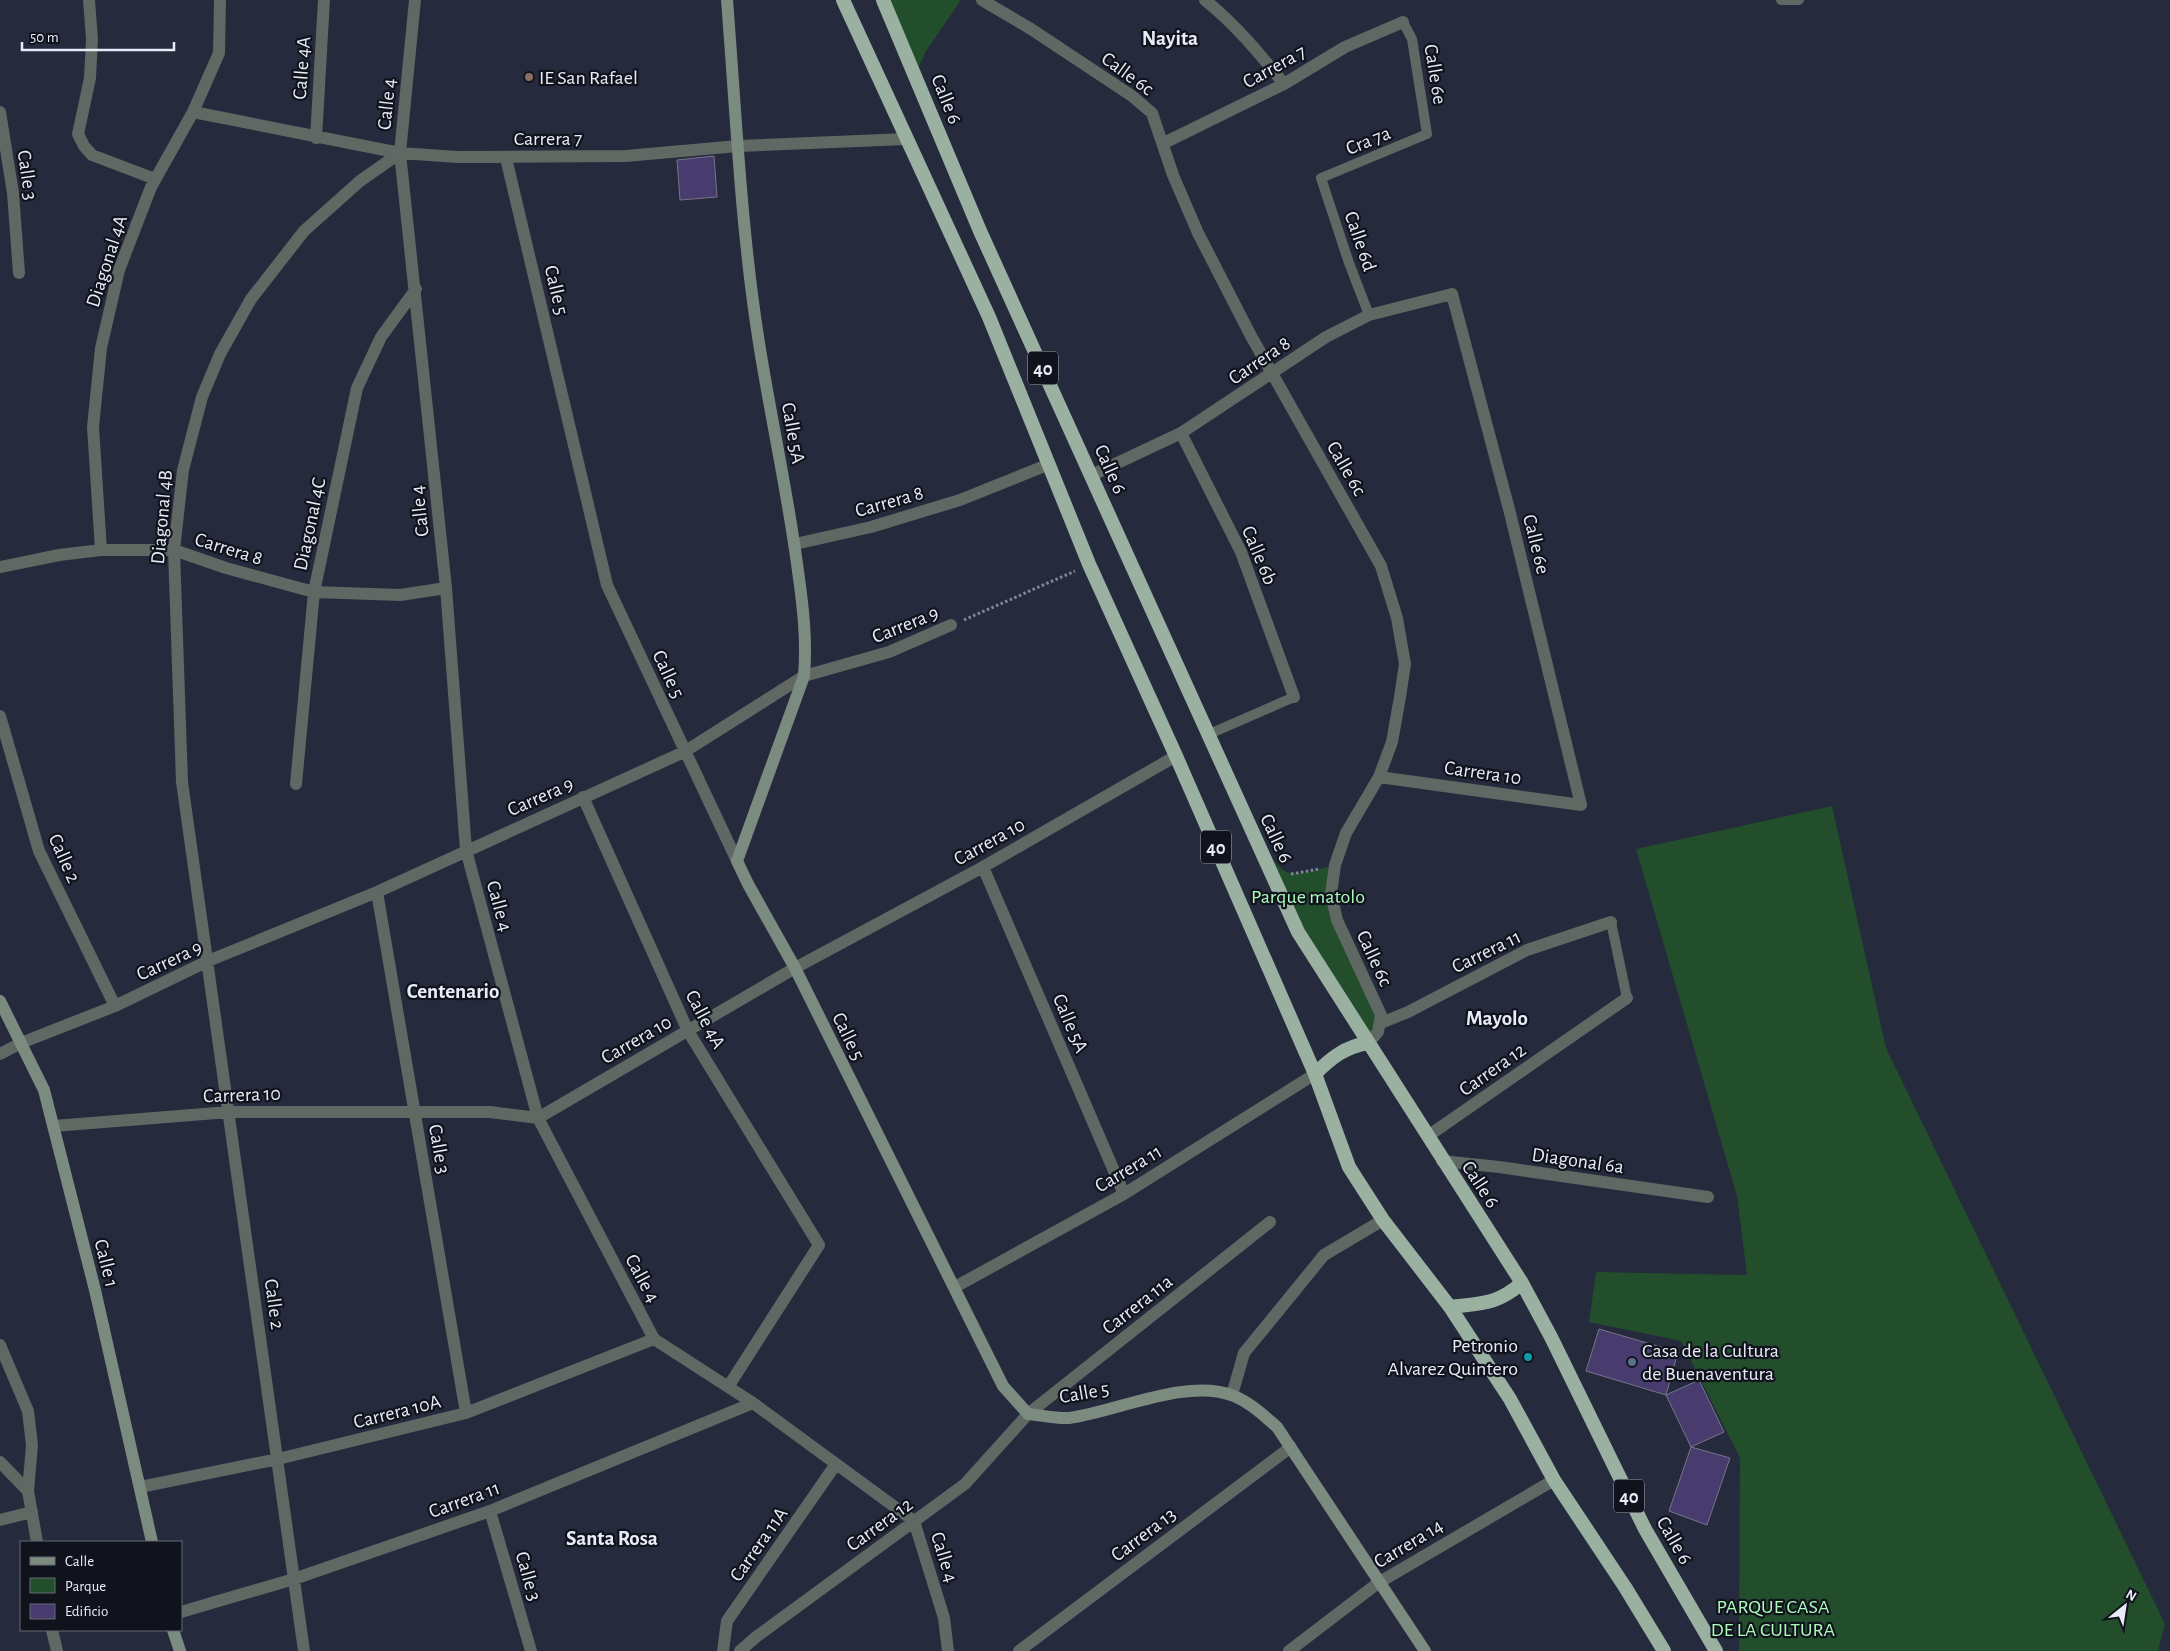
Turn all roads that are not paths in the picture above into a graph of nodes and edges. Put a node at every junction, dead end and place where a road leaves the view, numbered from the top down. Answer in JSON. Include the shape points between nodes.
{"nodes":[{"id":1,"x":89,"y":0,"type":"edge"},
{"id":2,"x":220,"y":0,"type":"edge"},
{"id":3,"x":324,"y":0,"type":"edge"},
{"id":4,"x":416,"y":0,"type":"edge"},
{"id":5,"x":727,"y":0,"type":"edge"},
{"id":6,"x":843,"y":0,"type":"edge"},
{"id":7,"x":883,"y":0,"type":"edge"},
{"id":8,"x":982,"y":0,"type":"edge"},
{"id":9,"x":1205,"y":0,"type":"edge"},
{"id":10,"x":1781,"y":0,"type":"edge"},
{"id":11,"x":1799,"y":0,"type":"edge"},
{"id":12,"x":1403,"y":22,"type":"joint"},
{"id":13,"x":1284,"y":84,"type":"junction"},
{"id":14,"x":0,"y":112,"type":"edge"},
{"id":15,"x":193,"y":112,"type":"junction"},
{"id":16,"x":1427,"y":134,"type":"joint"},
{"id":17,"x":316,"y":138,"type":"junction"},
{"id":18,"x":906,"y":139,"type":"junction"},
{"id":19,"x":1164,"y":143,"type":"junction"},
{"id":20,"x":738,"y":146,"type":"junction"},
{"id":21,"x":400,"y":153,"type":"junction"},
{"id":22,"x":506,"y":158,"type":"junction"},
{"id":23,"x":1321,"y":178,"type":"joint"},
{"id":24,"x":155,"y":180,"type":"junction"},
{"id":25,"x":13,"y":194,"type":"junction"},
{"id":26,"x":0,"y":196,"type":"edge"},
{"id":27,"x":19,"y":273,"type":"dead end"},
{"id":28,"x":416,"y":289,"type":"junction"},
{"id":29,"x":1452,"y":294,"type":"joint"},
{"id":30,"x":1369,"y":315,"type":"junction"},
{"id":31,"x":1272,"y":374,"type":"junction"},
{"id":32,"x":1181,"y":432,"type":"junction"},
{"id":33,"x":1047,"y":465,"type":"junction"},
{"id":34,"x":1092,"y":475,"type":"junction"},
{"id":35,"x":795,"y":544,"type":"junction"},
{"id":36,"x":101,"y":550,"type":"junction"},
{"id":37,"x":174,"y":550,"type":"junction"},
{"id":38,"x":0,"y":568,"type":"edge"},
{"id":39,"x":446,"y":588,"type":"junction"},
{"id":40,"x":314,"y":592,"type":"junction"},
{"id":41,"x":951,"y":625,"type":"road end"},
{"id":42,"x":804,"y":676,"type":"junction"},
{"id":43,"x":1294,"y":697,"type":"joint"},
{"id":44,"x":0,"y":716,"type":"edge"},
{"id":45,"x":1207,"y":735,"type":"junction"},
{"id":46,"x":684,"y":752,"type":"junction"},
{"id":47,"x":1176,"y":756,"type":"junction"},
{"id":48,"x":1380,"y":777,"type":"junction"},
{"id":49,"x":296,"y":784,"type":"dead end"},
{"id":50,"x":583,"y":797,"type":"junction"},
{"id":51,"x":1581,"y":805,"type":"joint"},
{"id":52,"x":466,"y":850,"type":"junction"},
{"id":53,"x":737,"y":861,"type":"junction"},
{"id":54,"x":983,"y":867,"type":"junction"},
{"id":55,"x":376,"y":892,"type":"junction"},
{"id":56,"x":1611,"y":922,"type":"joint"},
{"id":57,"x":208,"y":961,"type":"junction"},
{"id":58,"x":795,"y":968,"type":"junction"},
{"id":59,"x":1627,"y":998,"type":"joint"},
{"id":60,"x":0,"y":1001,"type":"edge"},
{"id":61,"x":116,"y":1006,"type":"junction"},
{"id":62,"x":1381,"y":1023,"type":"junction"},
{"id":63,"x":688,"y":1031,"type":"junction"},
{"id":64,"x":21,"y":1043,"type":"junction"},
{"id":65,"x":1368,"y":1043,"type":"junction"},
{"id":66,"x":0,"y":1054,"type":"edge"},
{"id":67,"x":1315,"y":1074,"type":"junction"},
{"id":68,"x":229,"y":1112,"type":"junction"},
{"id":69,"x":414,"y":1112,"type":"junction"},
{"id":70,"x":538,"y":1118,"type":"junction"},
{"id":71,"x":54,"y":1126,"type":"junction"},
{"id":72,"x":1428,"y":1136,"type":"junction"},
{"id":73,"x":1442,"y":1161,"type":"junction"},
{"id":74,"x":1124,"y":1194,"type":"junction"},
{"id":75,"x":1708,"y":1197,"type":"dead end"},
{"id":76,"x":1383,"y":1220,"type":"junction"},
{"id":77,"x":1270,"y":1222,"type":"dead end"},
{"id":78,"x":1522,"y":1283,"type":"junction"},
{"id":79,"x":955,"y":1287,"type":"junction"},
{"id":80,"x":1450,"y":1307,"type":"junction"},
{"id":81,"x":654,"y":1339,"type":"junction"},
{"id":82,"x":0,"y":1345,"type":"edge"},
{"id":83,"x":728,"y":1387,"type":"junction"},
{"id":84,"x":1232,"y":1395,"type":"junction"},
{"id":85,"x":753,"y":1403,"type":"junction"},
{"id":86,"x":466,"y":1413,"type":"junction"},
{"id":87,"x":1028,"y":1414,"type":"junction"},
{"id":88,"x":1291,"y":1447,"type":"junction"},
{"id":89,"x":278,"y":1459,"type":"junction"},
{"id":90,"x":0,"y":1462,"type":"edge"},
{"id":91,"x":836,"y":1464,"type":"junction"},
{"id":92,"x":1554,"y":1480,"type":"junction"},
{"id":93,"x":140,"y":1487,"type":"junction"},
{"id":94,"x":28,"y":1491,"type":"junction"},
{"id":95,"x":490,"y":1510,"type":"junction"},
{"id":96,"x":32,"y":1512,"type":"junction"},
{"id":97,"x":0,"y":1520,"type":"edge"},
{"id":98,"x":914,"y":1521,"type":"junction"},
{"id":99,"x":37,"y":1541,"type":"edge"},
{"id":100,"x":152,"y":1541,"type":"edge"},
{"id":101,"x":294,"y":1579,"type":"junction"},
{"id":102,"x":1378,"y":1583,"type":"junction"},
{"id":103,"x":182,"y":1612,"type":"edge"},
{"id":104,"x":52,"y":1631,"type":"edge"},
{"id":105,"x":173,"y":1631,"type":"edge"},
{"id":106,"x":1025,"y":1650,"type":"edge"},
{"id":107,"x":57,"y":1651,"type":"edge"},
{"id":108,"x":180,"y":1651,"type":"edge"},
{"id":109,"x":304,"y":1651,"type":"edge"},
{"id":110,"x":531,"y":1651,"type":"edge"},
{"id":111,"x":723,"y":1651,"type":"edge"},
{"id":112,"x":740,"y":1651,"type":"edge"},
{"id":113,"x":948,"y":1651,"type":"edge"},
{"id":114,"x":1289,"y":1651,"type":"edge"},
{"id":115,"x":1425,"y":1651,"type":"edge"},
{"id":116,"x":1664,"y":1651,"type":"edge"},
{"id":117,"x":1716,"y":1651,"type":"edge"}],
"edges":[{"from":1,"to":24,"type":"street","via":[[90,78],[78,134],[92,155]]},
{"from":2,"to":15,"type":"street","name":"Diagonal 4A","via":[[219,53]]},
{"from":3,"to":17,"type":"street","name":"Calle 4A"},
{"from":4,"to":21,"type":"street","name":"Calle 4"},
{"from":5,"to":20,"type":"main road","name":"Calle 5A"},
{"from":6,"to":18,"type":"highway","number":"40"},
{"from":7,"to":34,"type":"highway","name":"Calle 6","number":"40","via":[[980,232]]},
{"from":8,"to":19,"type":"street","name":"Calle 6c","via":[[1132,96],[1152,113]]},
{"from":9,"to":13,"type":"street","via":[[1235,27]]},
{"from":10,"to":11,"type":"lane"},
{"from":12,"to":13,"type":"street","name":"Carrera 7","via":[[1344,48]]},
{"from":12,"to":16,"type":"lane","name":"Calle 6e","via":[[1412,39]]},
{"from":13,"to":19,"type":"street","name":"Carrera 7"},
{"from":14,"to":25,"type":"street","name":"Calle 3"},
{"from":15,"to":17,"type":"street","name":"Carrera 7"},
{"from":15,"to":24,"type":"street","name":"Diagonal 4A"},
{"from":16,"to":23,"type":"lane","name":"Cra 7a"},
{"from":17,"to":21,"type":"street","name":"Carrera 7"},
{"from":18,"to":20,"type":"street","name":"Carrera 7"},
{"from":18,"to":33,"type":"highway","number":"40","via":[[989,317]]},
{"from":19,"to":31,"type":"street","name":"Calle 6c","via":[[1173,175],[1198,233]]},
{"from":20,"to":22,"type":"street","name":"Carrera 7","via":[[626,156]]},
{"from":20,"to":35,"type":"main road","name":"Calle 5A","via":[[758,342]]},
{"from":21,"to":22,"type":"street","name":"Carrera 7"},
{"from":21,"to":28,"type":"street","name":"Calle 4"},
{"from":21,"to":37,"type":"street","name":"Diagonal 4B","via":[[360,181],[304,231],[251,299],[220,354],[202,397],[183,470]]},
{"from":22,"to":46,"type":"street","name":"Calle 5","via":[[607,585]]},
{"from":23,"to":30,"type":"lane","name":"Calle 6d","via":[[1348,263]]},
{"from":24,"to":36,"type":"street","name":"Diagonal 4A","via":[[119,270],[101,348],[93,427]]},
{"from":25,"to":26,"type":"street"},
{"from":25,"to":27,"type":"street","name":"Calle 3"},
{"from":28,"to":39,"type":"street","name":"Calle 4"},
{"from":28,"to":40,"type":"street","name":"Diagonal 4C","via":[[381,337],[357,388]]},
{"from":29,"to":30,"type":"street","name":"Carrera 8"},
{"from":29,"to":51,"type":"street","name":"Calle 6e","via":[[1510,513]]},
{"from":30,"to":31,"type":"street","name":"Carrera 8","via":[[1326,337]]},
{"from":31,"to":32,"type":"street","name":"Carrera 8"},
{"from":31,"to":48,"type":"street","name":"Calle 6c","via":[[1381,566],[1397,618],[1405,664],[1392,742]]},
{"from":32,"to":34,"type":"street","name":"Carrera 8"},
{"from":32,"to":43,"type":"street","name":"Calle 6b","via":[[1240,552]]},
{"from":33,"to":35,"type":"street","name":"Carrera 8","via":[[960,500],[871,527]]},
{"from":33,"to":47,"type":"highway","number":"40"},
{"from":34,"to":45,"type":"highway","name":"Calle 6","number":"40"},
{"from":35,"to":42,"type":"main road","name":"Calle 5A","via":[[805,622]]},
{"from":36,"to":37,"type":"street","name":"Carrera 8"},
{"from":36,"to":38,"type":"street","name":"Carrera 8"},
{"from":37,"to":40,"type":"street","name":"Carrera 8"},
{"from":37,"to":57,"type":"street","name":"Diagonal 4B","via":[[182,782]]},
{"from":39,"to":40,"type":"street","name":"Carrera 8","via":[[400,595]]},
{"from":39,"to":52,"type":"street","name":"Calle 4"},
{"from":40,"to":49,"type":"street","name":"Diagonal 4C"},
{"from":41,"to":42,"type":"street","name":"Carrera 9","via":[[889,652]]},
{"from":42,"to":46,"type":"street","name":"Carrera 9"},
{"from":42,"to":53,"type":"main road","name":"Calle 5A"},
{"from":43,"to":45,"type":"lane"},
{"from":44,"to":61,"type":"street","name":"Calle 2","via":[[39,851]]},
{"from":45,"to":65,"type":"highway","name":"Calle 6","number":"40","via":[[1298,932]]},
{"from":46,"to":50,"type":"street","name":"Carrera 9"},
{"from":46,"to":53,"type":"street","name":"Calle 5"},
{"from":47,"to":54,"type":"street","name":"Carrera 10"},
{"from":47,"to":67,"type":"highway","number":"40"},
{"from":48,"to":51,"type":"street","name":"Carrera 10"},
{"from":48,"to":62,"type":"street","name":"Calle 6c","via":[[1346,833],[1335,865],[1331,894],[1337,920],[1381,1015]]},
{"from":50,"to":52,"type":"street","name":"Carrera 9"},
{"from":50,"to":63,"type":"street","name":"Calle 4A"},
{"from":52,"to":55,"type":"street","name":"Carrera 9"},
{"from":52,"to":70,"type":"street","name":"Calle 4"},
{"from":53,"to":58,"type":"main road","name":"Calle 5"},
{"from":54,"to":58,"type":"street","name":"Carrera 10"},
{"from":54,"to":74,"type":"street","name":"Calle 5A"},
{"from":55,"to":57,"type":"street","name":"Carrera 9"},
{"from":55,"to":69,"type":"street","name":"Calle 3"},
{"from":56,"to":59,"type":"lane"},
{"from":56,"to":62,"type":"street","name":"Carrera 11","via":[[1527,950]]},
{"from":57,"to":61,"type":"street","name":"Carrera 9"},
{"from":57,"to":68,"type":"street","name":"Calle 2"},
{"from":58,"to":63,"type":"street","name":"Carrera 10"},
{"from":58,"to":79,"type":"main road","name":"Calle 5"},
{"from":59,"to":72,"type":"street","name":"Carrera 12"},
{"from":60,"to":64,"type":"main road","name":"Calle 1"},
{"from":61,"to":64,"type":"street","name":"Carrera 9"},
{"from":62,"to":65,"type":"street"},
{"from":63,"to":70,"type":"street","name":"Carrera 10"},
{"from":63,"to":83,"type":"street","name":"Calle 4A","via":[[819,1245]]},
{"from":64,"to":66,"type":"street","name":"Carrera 9"},
{"from":64,"to":71,"type":"main road","name":"Calle 1","via":[[44,1090]]},
{"from":65,"to":67,"type":"highway","via":[[1338,1052]]},
{"from":65,"to":72,"type":"highway","name":"Calle 6","number":"40"},
{"from":67,"to":74,"type":"street","name":"Carrera 11"},
{"from":67,"to":76,"type":"highway","number":"40","via":[[1349,1167]]},
{"from":68,"to":69,"type":"street","name":"Carrera 10"},
{"from":68,"to":71,"type":"street","name":"Carrera 10"},
{"from":68,"to":89,"type":"street","name":"Calle 2"},
{"from":69,"to":70,"type":"street","name":"Carrera 10","via":[[490,1112]]},
{"from":69,"to":86,"type":"street","name":"Calle 3"},
{"from":70,"to":81,"type":"street","name":"Calle 4"},
{"from":71,"to":93,"type":"main road","name":"Calle 1"},
{"from":72,"to":73,"type":"highway","name":"Calle 6","number":"40"},
{"from":73,"to":75,"type":"street","name":"Diagonal 6a"},
{"from":73,"to":78,"type":"highway","name":"Calle 6","number":"40"},
{"from":74,"to":79,"type":"street","name":"Carrera 11"},
{"from":76,"to":80,"type":"highway","number":"40"},
{"from":76,"to":84,"type":"street","via":[[1324,1255],[1244,1353]]},
{"from":77,"to":87,"type":"street","name":"Carrera 11a"},
{"from":78,"to":80,"type":"highway","via":[[1506,1296],[1486,1303]]},
{"from":78,"to":117,"type":"highway","name":"Calle 6","number":"40","via":[[1645,1529]]},
{"from":79,"to":87,"type":"main road","name":"Calle 5","via":[[1003,1386]]},
{"from":80,"to":92,"type":"highway","number":"40","via":[[1510,1400]]},
{"from":81,"to":83,"type":"street","name":"Calle 4"},
{"from":81,"to":86,"type":"street","name":"Carrera 10A"},
{"from":82,"to":94,"type":"street","via":[[28,1411],[32,1445]]},
{"from":83,"to":85,"type":"street","name":"Calle 4"},
{"from":84,"to":87,"type":"main road","name":"Calle 5","via":[[1198,1391],[1145,1398],[1069,1418]]},
{"from":84,"to":88,"type":"main road","name":"Calle 5","via":[[1250,1404],[1277,1427]]},
{"from":85,"to":91,"type":"street","name":"Calle 4"},
{"from":85,"to":95,"type":"street","name":"Carrera 11"},
{"from":86,"to":89,"type":"street","name":"Carrera 10A"},
{"from":87,"to":98,"type":"street","name":"Carrera 12","via":[[965,1484]]},
{"from":88,"to":102,"type":"main road","name":"Calle 5"},
{"from":88,"to":106,"type":"street","name":"Carrera 13"},
{"from":89,"to":93,"type":"street","name":"Carrera 10A"},
{"from":89,"to":101,"type":"street","name":"Calle 2"},
{"from":90,"to":94,"type":"street"},
{"from":91,"to":98,"type":"street","name":"Calle 4"},
{"from":91,"to":111,"type":"street","name":"Carrera 11A","via":[[728,1620]]},
{"from":92,"to":102,"type":"street","name":"Carrera 14"},
{"from":92,"to":116,"type":"highway","number":"40"},
{"from":93,"to":100,"type":"main road","name":"Calle 1"},
{"from":94,"to":96,"type":"street"},
{"from":95,"to":101,"type":"street","name":"Carrera 11"},
{"from":95,"to":110,"type":"street","name":"Calle 3"},
{"from":96,"to":97,"type":"street"},
{"from":96,"to":99,"type":"street"},
{"from":98,"to":112,"type":"street","name":"Carrera 12"},
{"from":98,"to":113,"type":"street","name":"Calle 4","via":[[944,1618]]},
{"from":101,"to":103,"type":"street","name":"Carrera 11"},
{"from":101,"to":109,"type":"street","name":"Calle 2"},
{"from":102,"to":114,"type":"street","name":"Carrera 14"},
{"from":102,"to":115,"type":"main road","name":"Calle 5"},
{"from":104,"to":107,"type":"street"},
{"from":105,"to":108,"type":"main road"}]}
